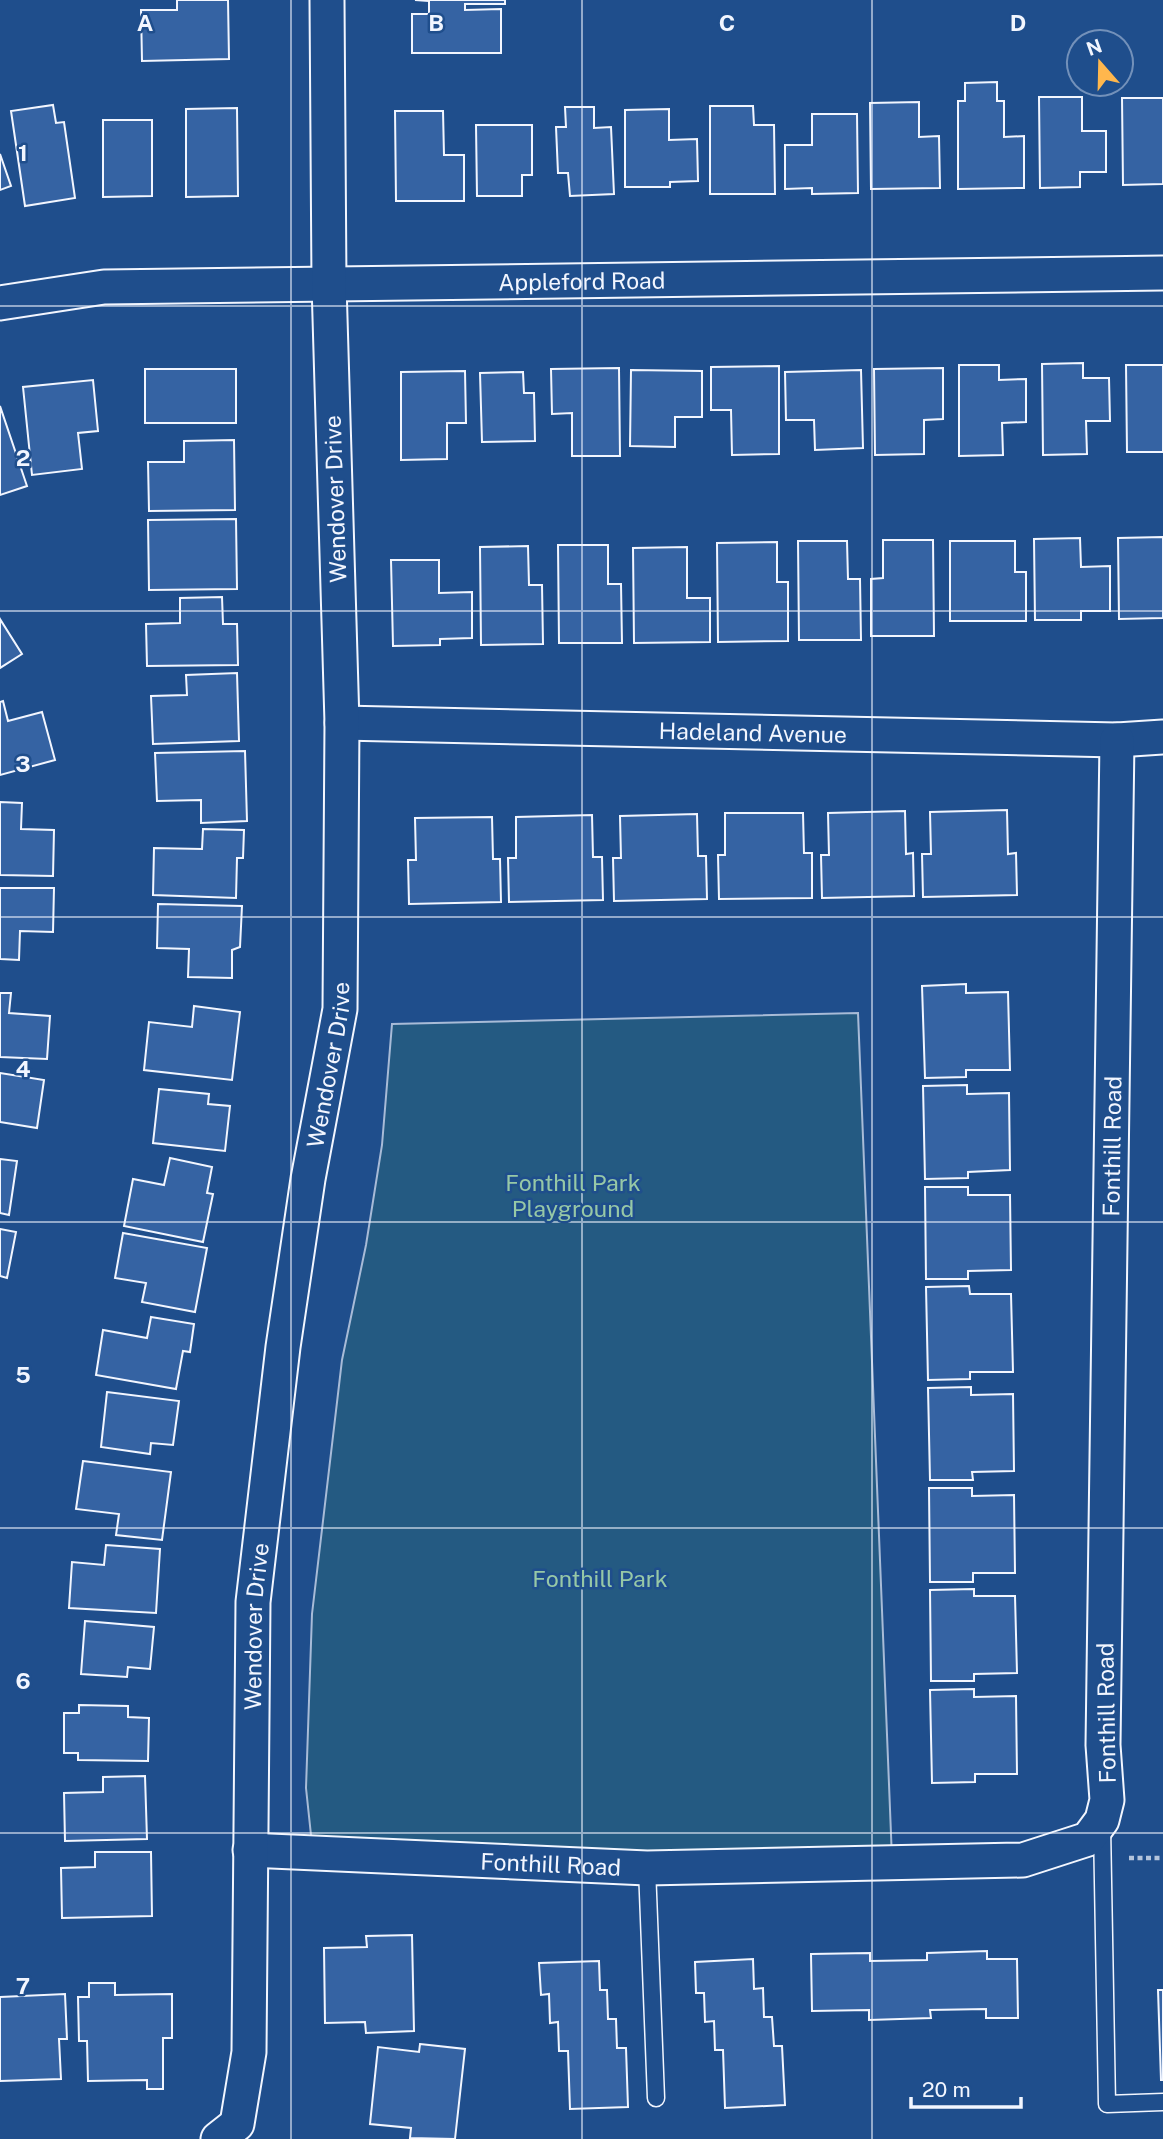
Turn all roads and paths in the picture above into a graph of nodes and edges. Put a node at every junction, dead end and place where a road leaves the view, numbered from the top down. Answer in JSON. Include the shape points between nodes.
{"nodes":[{"id":1,"x":327,"y":0,"type":"edge"},
{"id":2,"x":1163,"y":273,"type":"edge"},
{"id":3,"x":329,"y":284,"type":"junction"},
{"id":4,"x":0,"y":303,"type":"edge"},
{"id":5,"x":342,"y":723,"type":"junction"},
{"id":6,"x":1163,"y":737,"type":"edge"},
{"id":7,"x":1117,"y":740,"type":"junction"},
{"id":8,"x":1102,"y":1820,"type":"junction"},
{"id":9,"x":250,"y":1850,"type":"junction"},
{"id":10,"x":648,"y":1868,"type":"junction"},
{"id":11,"x":656,"y":2098,"type":"dead end"},
{"id":12,"x":1163,"y":2102,"type":"edge"},
{"id":13,"x":227,"y":2132,"type":"edge"}],
"edges":[{"from":1,"to":3,"type":"street","name":"Wendover Drive"},
{"from":2,"to":3,"type":"street","name":"Appleford Road"},
{"from":3,"to":4,"type":"street","name":"Appleford Road","via":[[104,287]]},
{"from":3,"to":5,"type":"street","name":"Wendover Drive"},
{"from":5,"to":7,"type":"street","name":"Hadeland Avenue"},
{"from":5,"to":9,"type":"street","name":"Wendover Drive","via":[[340,1009],[283,1347],[253,1602]]},
{"from":6,"to":7,"type":"street","name":"Hadeland Avenue"},
{"from":7,"to":8,"type":"street","name":"Fonthill Road","via":[[1103,1745],[1107,1801]]},
{"from":8,"to":10,"type":"street","name":"Fonthill Road","via":[[1088,1839],[1023,1860]]},
{"from":8,"to":12,"type":"lane","via":[[1107,2104]]},
{"from":9,"to":10,"type":"street","name":"Fonthill Road"},
{"from":9,"to":13,"type":"street","name":"Wendover Drive","via":[[249,2052]]},
{"from":10,"to":11,"type":"lane"}]}
